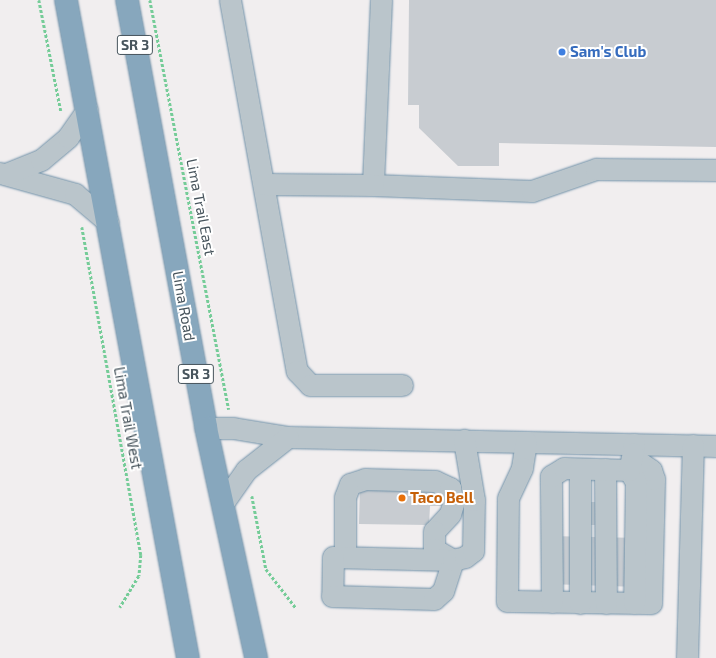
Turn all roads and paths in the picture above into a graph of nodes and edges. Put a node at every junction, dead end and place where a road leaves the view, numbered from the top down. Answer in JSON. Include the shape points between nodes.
{"nodes":[{"id":1,"x":39,"y":0,"type":"edge"},
{"id":2,"x":66,"y":0,"type":"edge"},
{"id":3,"x":127,"y":0,"type":"edge"},
{"id":4,"x":150,"y":0,"type":"edge"},
{"id":5,"x":230,"y":0,"type":"edge"},
{"id":6,"x":381,"y":0,"type":"edge"},
{"id":7,"x":87,"y":110,"type":"junction"},
{"id":8,"x":62,"y":118,"type":"dead end"},
{"id":9,"x":716,"y":170,"type":"edge"},
{"id":10,"x":3,"y":174,"type":"edge"},
{"id":11,"x":264,"y":184,"type":"junction"},
{"id":12,"x":373,"y":185,"type":"junction"},
{"id":13,"x":108,"y":222,"type":"junction"},
{"id":14,"x":82,"y":228,"type":"dead end"},
{"id":15,"x":402,"y":385,"type":"dead end"},
{"id":16,"x":231,"y":417,"type":"dead end"},
{"id":17,"x":206,"y":428,"type":"junction"},
{"id":18,"x":288,"y":436,"type":"junction"},
{"id":19,"x":464,"y":440,"type":"junction"},
{"id":20,"x":526,"y":442,"type":"junction"},
{"id":21,"x":693,"y":445,"type":"junction"},
{"id":22,"x":716,"y":446,"type":"edge"},
{"id":23,"x":632,"y":455,"type":"junction"},
{"id":24,"x":572,"y":469,"type":"junction"},
{"id":25,"x":605,"y":469,"type":"junction"},
{"id":26,"x":251,"y":493,"type":"dead end"},
{"id":27,"x":223,"y":503,"type":"junction"},
{"id":28,"x":345,"y":557,"type":"junction"},
{"id":29,"x":453,"y":560,"type":"junction"},
{"id":30,"x":565,"y":602,"type":"junction"},
{"id":31,"x":621,"y":603,"type":"junction"},
{"id":32,"x":120,"y":608,"type":"dead end"},
{"id":33,"x":296,"y":608,"type":"dead end"},
{"id":34,"x":188,"y":658,"type":"edge"},
{"id":35,"x":256,"y":658,"type":"edge"},
{"id":36,"x":687,"y":658,"type":"edge"}],
"edges":[{"from":1,"to":8,"type":"path"},
{"from":2,"to":7,"type":"highway"},
{"from":3,"to":17,"type":"highway","name":"Lima Road","number":"SR 3"},
{"from":4,"to":16,"type":"path","name":"Lima Trail East"},
{"from":5,"to":11,"type":"lane"},
{"from":6,"to":12,"type":"lane"},
{"from":7,"to":10,"type":"lane","via":[[68,137],[41,160]]},
{"from":7,"to":13,"type":"highway"},
{"from":9,"to":12,"type":"lane","via":[[596,169],[532,191]]},
{"from":10,"to":13,"type":"lane","via":[[75,194]]},
{"from":11,"to":12,"type":"lane"},
{"from":11,"to":15,"type":"lane","via":[[297,371],[310,385]]},
{"from":13,"to":34,"type":"highway"},
{"from":14,"to":32,"type":"path","name":"Lima Trail West","via":[[141,555],[139,576]]},
{"from":17,"to":18,"type":"lane","via":[[233,428]]},
{"from":17,"to":27,"type":"highway","name":"Lima Road","number":"SR 3"},
{"from":18,"to":19,"type":"lane"},
{"from":18,"to":27,"type":"lane","via":[[246,470]]},
{"from":19,"to":20,"type":"lane"},
{"from":19,"to":29,"type":"lane","via":[[474,500],[473,551],[465,557]]},
{"from":20,"to":23,"type":"lane"},
{"from":20,"to":30,"type":"lane","via":[[522,468],[508,498],[507,601]]},
{"from":21,"to":22,"type":"lane"},
{"from":21,"to":23,"type":"lane"},
{"from":21,"to":36,"type":"lane"},
{"from":23,"to":25,"type":"lane"},
{"from":23,"to":31,"type":"lane","via":[[624,481]]},
{"from":23,"to":31,"type":"lane","via":[[651,470],[654,479],[651,604]]},
{"from":24,"to":25,"type":"lane"},
{"from":24,"to":30,"type":"lane"},
{"from":24,"to":30,"type":"lane","via":[[551,476]]},
{"from":25,"to":31,"type":"lane"},
{"from":26,"to":33,"type":"path","via":[[266,569]]},
{"from":27,"to":35,"type":"highway","name":"Lima Road","number":"SR 3"},
{"from":28,"to":29,"type":"lane"},
{"from":28,"to":29,"type":"lane","via":[[333,557],[332,596],[434,599],[443,591]]},
{"from":28,"to":29,"type":"lane","via":[[345,497],[350,484],[365,479],[435,481],[450,488],[453,504],[450,514],[434,531],[434,549]]},
{"from":30,"to":31,"type":"lane"}]}
